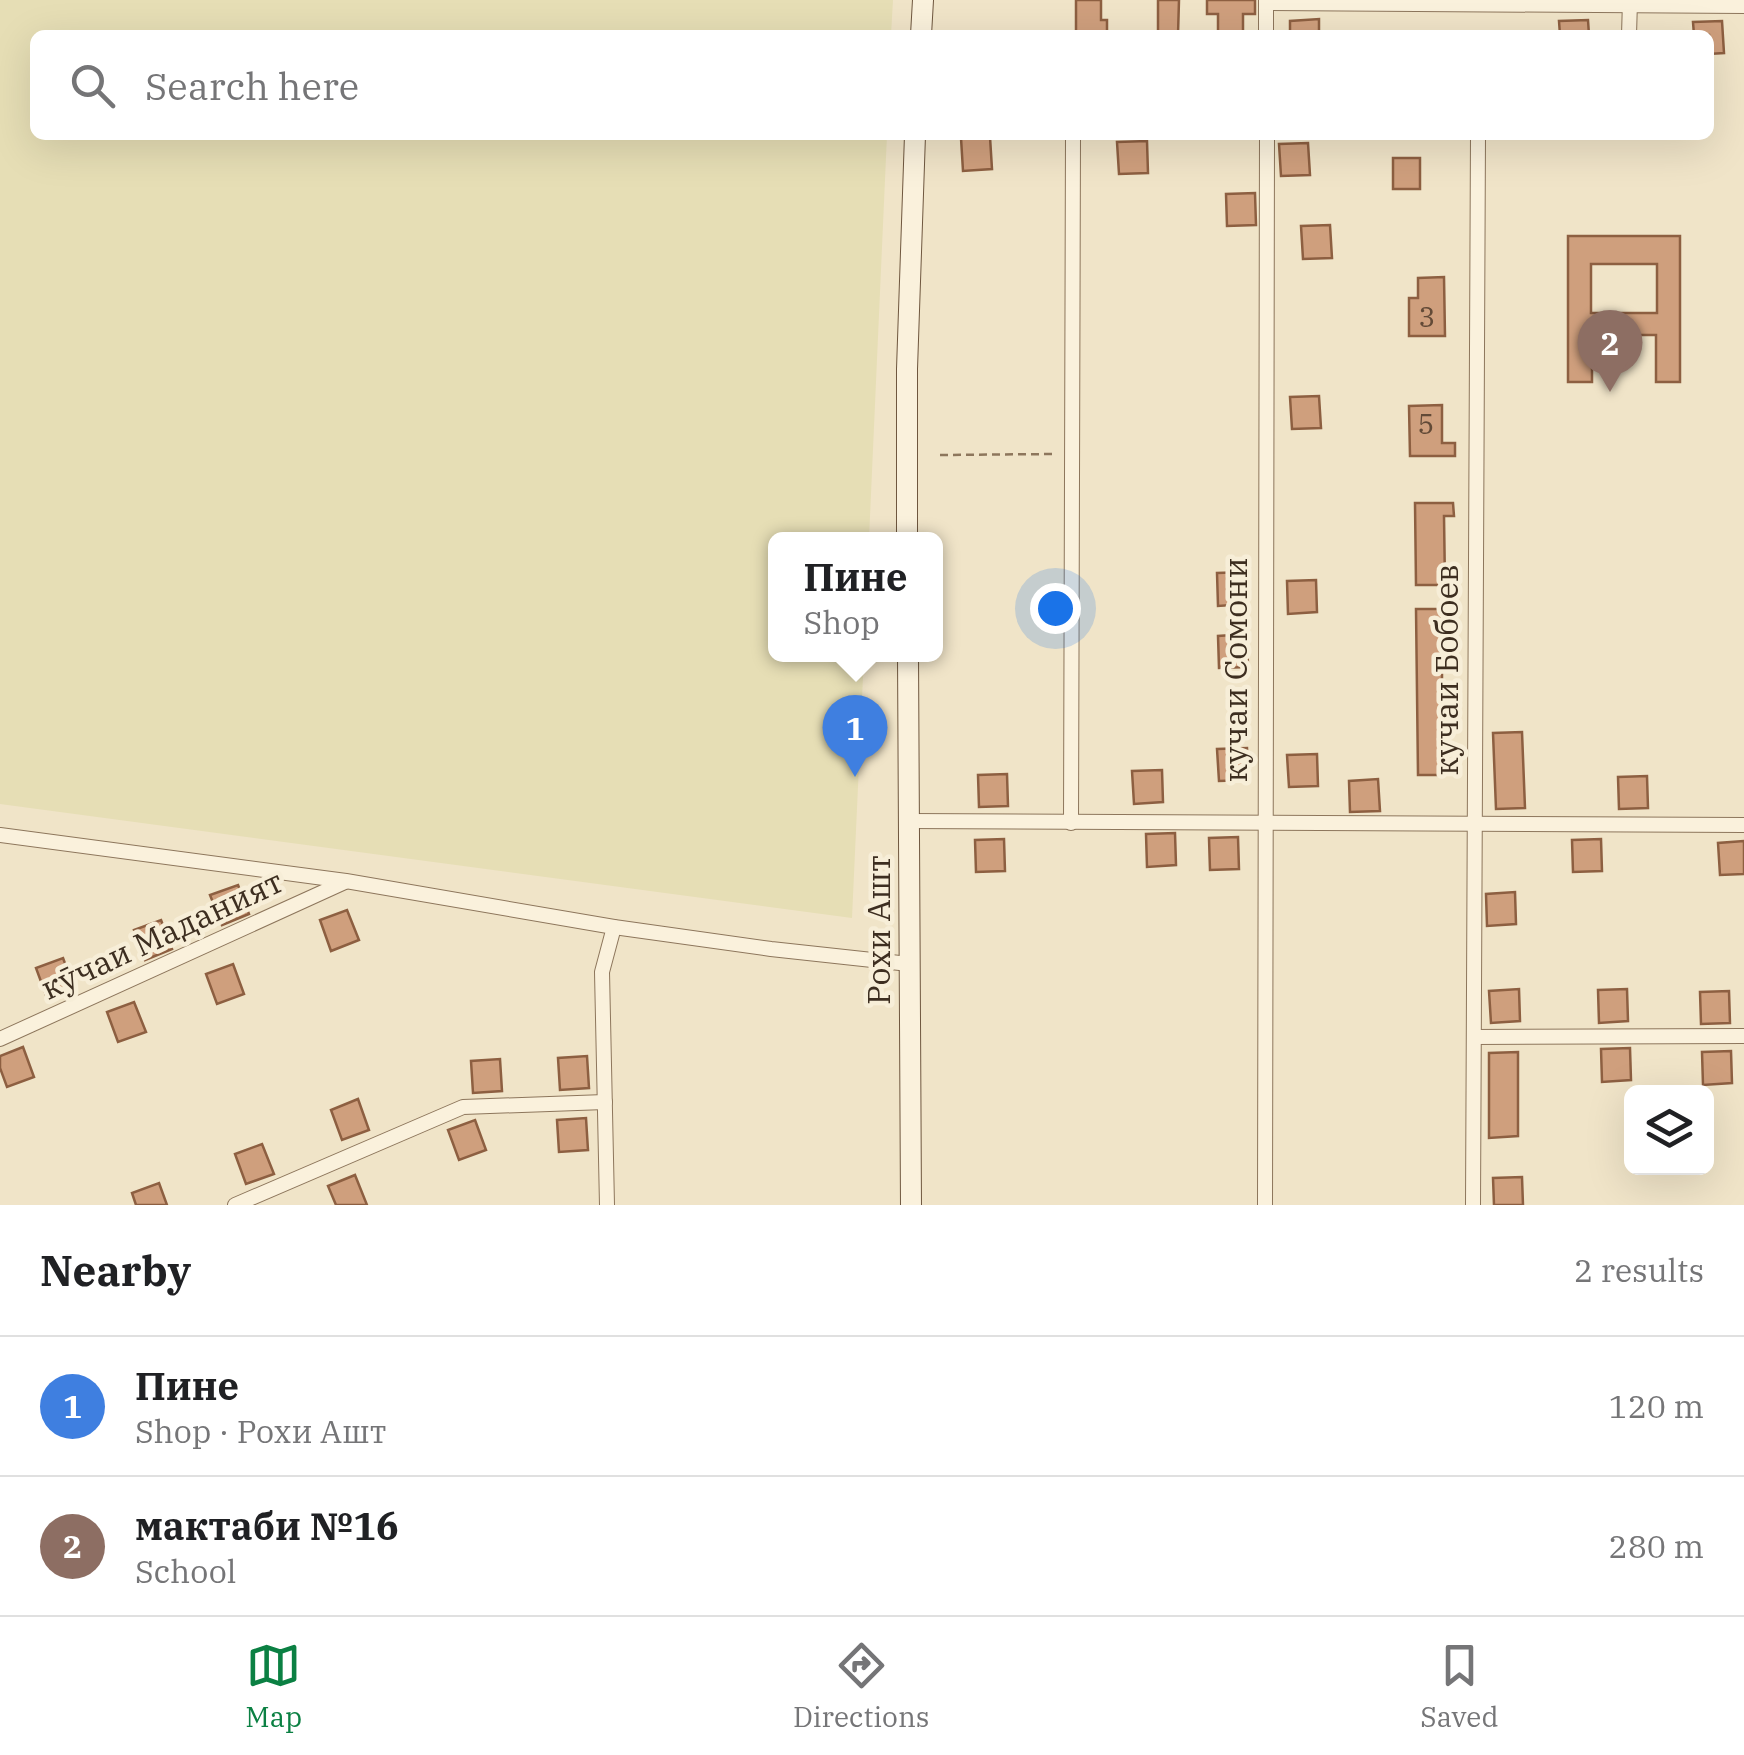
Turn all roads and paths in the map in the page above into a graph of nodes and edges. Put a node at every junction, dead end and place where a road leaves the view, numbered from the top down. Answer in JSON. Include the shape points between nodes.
{"nodes":[{"id":1,"x":923,"y":0,"type":"edge"},
{"id":2,"x":1266,"y":1,"type":"edge"},
{"id":3,"x":1630,"y":3,"type":"edge"},
{"id":4,"x":1744,"y":6,"type":"edge"},
{"id":5,"x":921,"y":30,"type":"edge"},
{"id":6,"x":1266,"y":30,"type":"edge"},
{"id":7,"x":1629,"y":30,"type":"edge"},
{"id":8,"x":915,"y":140,"type":"edge"},
{"id":9,"x":1073,"y":140,"type":"edge"},
{"id":10,"x":1267,"y":140,"type":"edge"},
{"id":11,"x":1478,"y":140,"type":"edge"},
{"id":12,"x":1072,"y":454,"type":"junction"},
{"id":13,"x":940,"y":455,"type":"dead end"},
{"id":14,"x":908,"y":532,"type":"edge"},
{"id":15,"x":908,"y":662,"type":"edge"},
{"id":16,"x":909,"y":822,"type":"junction"},
{"id":17,"x":1071,"y":823,"type":"junction"},
{"id":18,"x":1263,"y":824,"type":"junction"},
{"id":19,"x":1474,"y":825,"type":"junction"},
{"id":20,"x":1744,"y":825,"type":"edge"},
{"id":21,"x":0,"y":836,"type":"edge"},
{"id":22,"x":346,"y":881,"type":"junction"},
{"id":23,"x":614,"y":928,"type":"junction"},
{"id":24,"x":909,"y":964,"type":"junction"},
{"id":25,"x":1744,"y":1036,"type":"edge"},
{"id":26,"x":1474,"y":1037,"type":"junction"},
{"id":27,"x":0,"y":1039,"type":"edge"},
{"id":28,"x":605,"y":1102,"type":"junction"},
{"id":29,"x":235,"y":1205,"type":"edge"},
{"id":30,"x":607,"y":1205,"type":"edge"},
{"id":31,"x":910,"y":1205,"type":"edge"},
{"id":32,"x":1265,"y":1205,"type":"edge"},
{"id":33,"x":1474,"y":1205,"type":"edge"}],
"edges":[{"from":1,"to":5,"type":"main road"},
{"from":2,"to":3,"type":"street"},
{"from":2,"to":6,"type":"street"},
{"from":3,"to":4,"type":"street"},
{"from":3,"to":7,"type":"street"},
{"from":8,"to":14,"type":"main road"},
{"from":9,"to":12,"type":"street"},
{"from":10,"to":18,"type":"street","name":"кучаи Сомони"},
{"from":11,"to":19,"type":"street","name":"кучаи Бобоев"},
{"from":12,"to":13,"type":"path"},
{"from":12,"to":17,"type":"street"},
{"from":15,"to":16,"type":"main road","name":"Рохи Ашт"},
{"from":16,"to":17,"type":"street"},
{"from":16,"to":24,"type":"main road","name":"Рохи Ашт"},
{"from":17,"to":18,"type":"street"},
{"from":18,"to":19,"type":"street"},
{"from":18,"to":32,"type":"street","name":"кучаи Сомони"},
{"from":19,"to":20,"type":"street"},
{"from":19,"to":26,"type":"street","name":"кучаи Бобоев"},
{"from":21,"to":22,"type":"street"},
{"from":22,"to":23,"type":"street"},
{"from":22,"to":27,"type":"street","name":"кӯчаи Маданият"},
{"from":23,"to":24,"type":"street"},
{"from":23,"to":28,"type":"street","via":[[602,972]]},
{"from":24,"to":31,"type":"main road","name":"Рохи Ашт"},
{"from":25,"to":26,"type":"street"},
{"from":26,"to":33,"type":"street","name":"кучаи Бобоев"},
{"from":28,"to":29,"type":"street","via":[[463,1107]]},
{"from":28,"to":30,"type":"street"}]}
